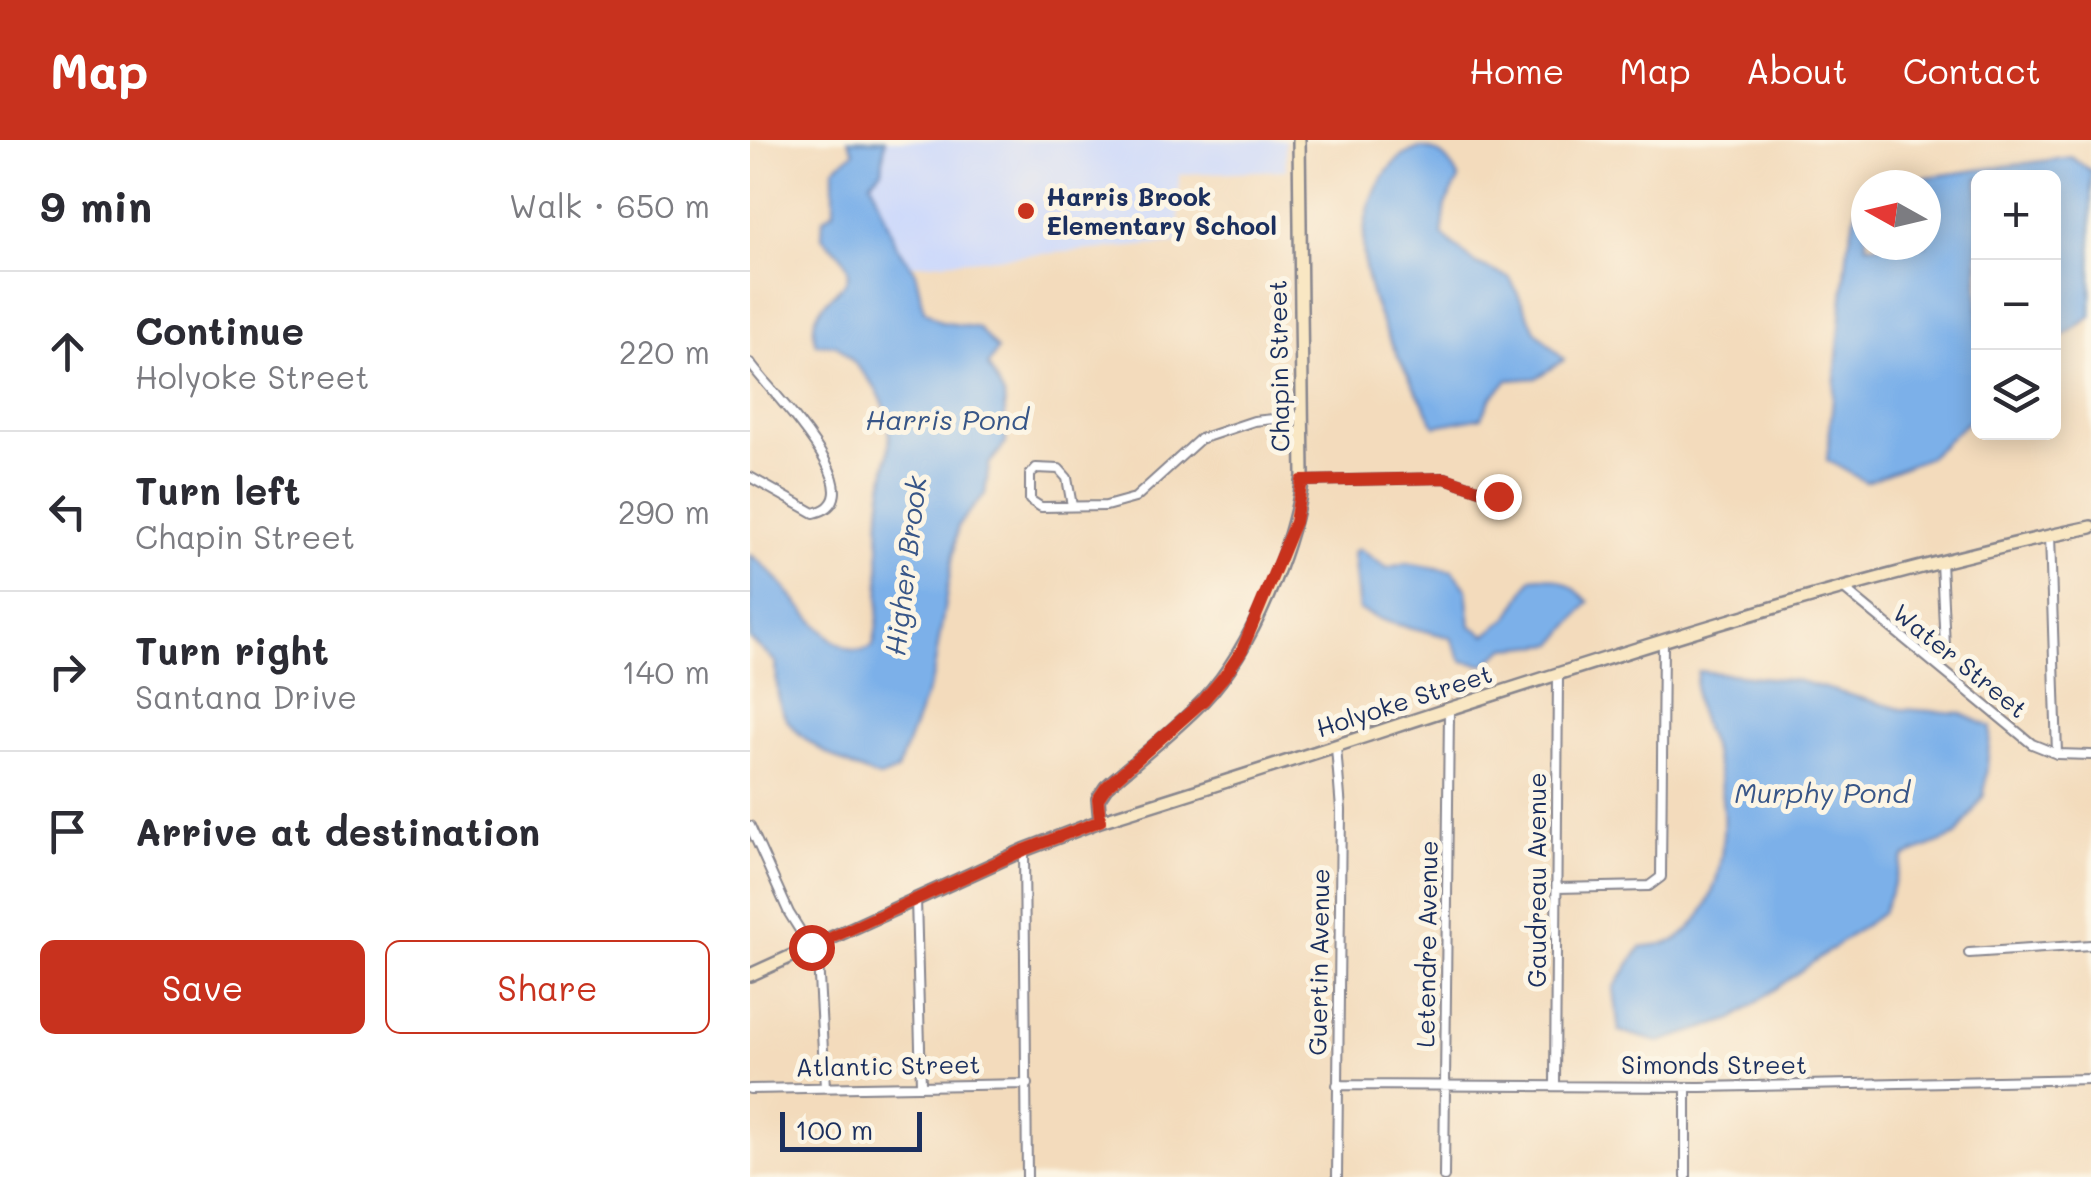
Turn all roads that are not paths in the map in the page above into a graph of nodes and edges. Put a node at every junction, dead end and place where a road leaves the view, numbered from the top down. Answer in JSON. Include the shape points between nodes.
{"nodes":[{"id":1,"x":1299,"y":140,"type":"edge"},
{"id":2,"x":750,"y":364,"type":"edge"},
{"id":3,"x":1303,"y":416,"type":"junction"},
{"id":4,"x":750,"y":477,"type":"edge"},
{"id":5,"x":1302,"y":481,"type":"junction"},
{"id":6,"x":1498,"y":496,"type":"dead end"},
{"id":7,"x":1072,"y":506,"type":"junction"},
{"id":8,"x":2091,"y":526,"type":"edge"},
{"id":9,"x":2050,"y":535,"type":"junction"},
{"id":10,"x":1941,"y":562,"type":"junction"},
{"id":11,"x":1844,"y":589,"type":"junction"},
{"id":12,"x":1663,"y":641,"type":"junction"},
{"id":13,"x":1936,"y":663,"type":"junction"},
{"id":14,"x":1558,"y":675,"type":"junction"},
{"id":15,"x":1449,"y":711,"type":"junction"},
{"id":16,"x":1336,"y":747,"type":"junction"},
{"id":17,"x":2058,"y":754,"type":"junction"},
{"id":18,"x":2091,"y":754,"type":"edge"},
{"id":19,"x":1100,"y":821,"type":"junction"},
{"id":20,"x":750,"y":826,"type":"edge"},
{"id":21,"x":1024,"y":850,"type":"junction"},
{"id":22,"x":1557,"y":888,"type":"junction"},
{"id":23,"x":916,"y":898,"type":"junction"},
{"id":24,"x":2091,"y":946,"type":"edge"},
{"id":25,"x":811,"y":947,"type":"junction"},
{"id":26,"x":1970,"y":953,"type":"dead end"},
{"id":27,"x":750,"y":975,"type":"edge"},
{"id":28,"x":2091,"y":1080,"type":"edge"},
{"id":29,"x":921,"y":1084,"type":"junction"},
{"id":30,"x":1028,"y":1084,"type":"junction"},
{"id":31,"x":1445,"y":1084,"type":"junction"},
{"id":32,"x":1338,"y":1085,"type":"junction"},
{"id":33,"x":1555,"y":1085,"type":"junction"},
{"id":34,"x":825,"y":1087,"type":"junction"},
{"id":35,"x":1686,"y":1087,"type":"junction"},
{"id":36,"x":750,"y":1089,"type":"edge"},
{"id":37,"x":1027,"y":1177,"type":"edge"},
{"id":38,"x":1336,"y":1177,"type":"edge"},
{"id":39,"x":1444,"y":1177,"type":"edge"},
{"id":40,"x":1686,"y":1177,"type":"edge"}],
"edges":[{"from":1,"to":3,"type":"main road","name":"Chapin Street"},
{"from":2,"to":4,"type":"street","via":[[822,450],[832,498],[814,512]]},
{"from":3,"to":5,"type":"main road","name":"Chapin Street"},
{"from":3,"to":7,"type":"street","via":[[1222,430],[1200,440],[1135,498]]},
{"from":5,"to":6,"type":"street","via":[[1445,478]]},
{"from":5,"to":19,"type":"main road","name":"Chapin Street","via":[[1295,522],[1242,650],[1204,700],[1106,787],[1098,799]]},
{"from":7,"to":7,"type":"street","via":[[1041,507],[1030,500],[1027,486],[1036,468],[1059,470]]},
{"from":8,"to":9,"type":"main road","name":"Holyoke Street"},
{"from":9,"to":10,"type":"main road","name":"Holyoke Street"},
{"from":9,"to":17,"type":"street"},
{"from":10,"to":11,"type":"main road","name":"Holyoke Street"},
{"from":10,"to":13,"type":"street","via":[[1945,647]]},
{"from":11,"to":12,"type":"main road","name":"Holyoke Street"},
{"from":11,"to":13,"type":"street","name":"Water Street"},
{"from":12,"to":14,"type":"main road","name":"Holyoke Street"},
{"from":12,"to":22,"type":"street","via":[[1662,877],[1649,886]]},
{"from":13,"to":17,"type":"street","name":"Water Street","via":[[2032,744]]},
{"from":14,"to":15,"type":"main road","name":"Holyoke Street"},
{"from":14,"to":22,"type":"street","name":"Gaudreau Avenue"},
{"from":15,"to":16,"type":"main road","name":"Holyoke Street"},
{"from":15,"to":31,"type":"street","name":"Letendre Avenue"},
{"from":16,"to":19,"type":"main road","name":"Holyoke Street"},
{"from":16,"to":32,"type":"street","name":"Guertin Avenue"},
{"from":17,"to":18,"type":"street"},
{"from":19,"to":21,"type":"main road","name":"Holyoke Street"},
{"from":20,"to":25,"type":"street"},
{"from":21,"to":23,"type":"main road","name":"Holyoke Street"},
{"from":21,"to":30,"type":"street"},
{"from":22,"to":33,"type":"street","name":"Gaudreau Avenue"},
{"from":23,"to":25,"type":"main road","name":"Holyoke Street"},
{"from":23,"to":29,"type":"street"},
{"from":24,"to":26,"type":"street"},
{"from":25,"to":27,"type":"main road","name":"Holyoke Street"},
{"from":25,"to":34,"type":"street","via":[[818,959]]},
{"from":28,"to":35,"type":"street","name":"Simonds Street"},
{"from":29,"to":30,"type":"street","name":"Atlantic Street"},
{"from":29,"to":34,"type":"street","name":"Atlantic Street"},
{"from":30,"to":37,"type":"street"},
{"from":31,"to":32,"type":"street","name":"Simonds Street"},
{"from":31,"to":33,"type":"street","name":"Simonds Street"},
{"from":31,"to":39,"type":"street","name":"Letendre Avenue"},
{"from":32,"to":38,"type":"street","name":"Guertin Avenue"},
{"from":33,"to":35,"type":"street","name":"Simonds Street"},
{"from":34,"to":36,"type":"street","name":"Atlantic Street"},
{"from":35,"to":40,"type":"street"}]}
